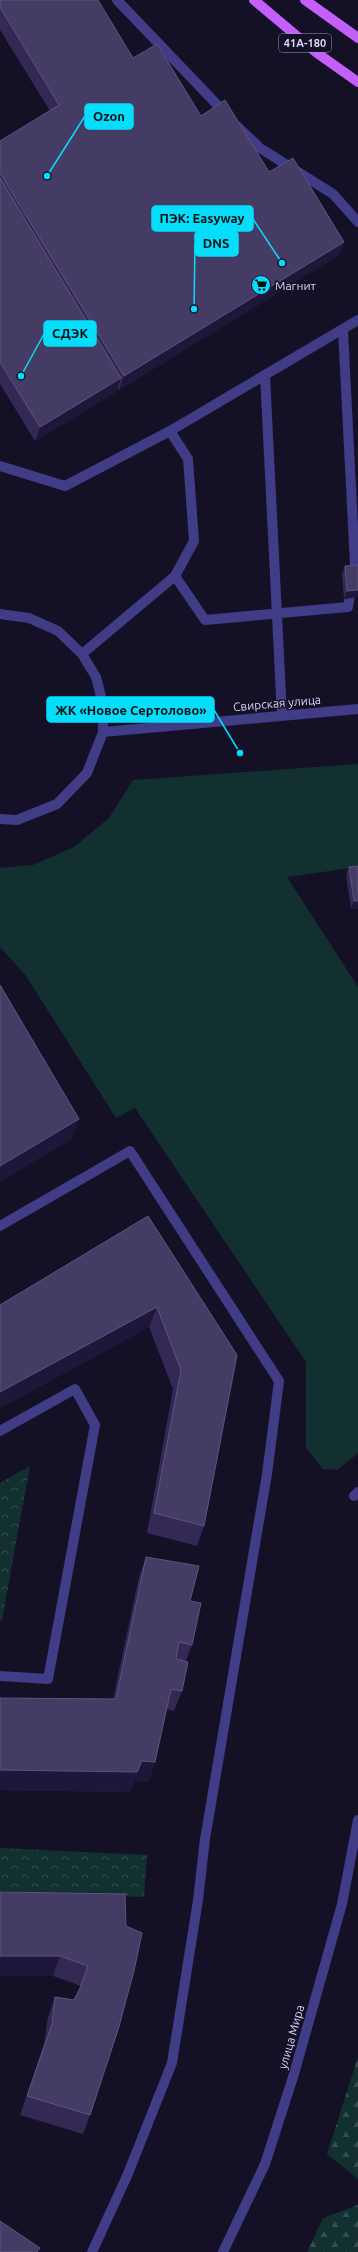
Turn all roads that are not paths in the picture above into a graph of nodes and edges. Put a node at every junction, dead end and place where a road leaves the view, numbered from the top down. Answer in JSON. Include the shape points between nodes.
{"nodes":[{"id":1,"x":117,"y":0,"type":"edge"},
{"id":2,"x":254,"y":0,"type":"edge"},
{"id":3,"x":305,"y":0,"type":"edge"},
{"id":4,"x":358,"y":38,"type":"edge"},
{"id":5,"x":358,"y":82,"type":"edge"},
{"id":6,"x":358,"y":222,"type":"edge"},
{"id":7,"x":358,"y":320,"type":"edge"},
{"id":8,"x":343,"y":330,"type":"junction"},
{"id":9,"x":265,"y":375,"type":"junction"},
{"id":10,"x":170,"y":431,"type":"junction"},
{"id":11,"x":0,"y":466,"type":"edge"},
{"id":12,"x":175,"y":576,"type":"junction"},
{"id":13,"x":0,"y":614,"type":"edge"},
{"id":14,"x":278,"y":614,"type":"junction"},
{"id":15,"x":82,"y":654,"type":"junction"},
{"id":16,"x":358,"y":709,"type":"edge"},
{"id":17,"x":282,"y":716,"type":"junction"},
{"id":18,"x":102,"y":732,"type":"junction"},
{"id":19,"x":0,"y":819,"type":"edge"},
{"id":20,"x":0,"y":1226,"type":"edge"},
{"id":21,"x":0,"y":1431,"type":"edge"},
{"id":22,"x":0,"y":1676,"type":"edge"},
{"id":23,"x":358,"y":1820,"type":"edge"},
{"id":24,"x":92,"y":2252,"type":"edge"},
{"id":25,"x":223,"y":2252,"type":"edge"}],
"edges":[{"from":1,"to":6,"type":"street","via":[[260,148],[333,194]]},
{"from":2,"to":5,"type":"main road","number":"41А-180","via":[[317,53]]},
{"from":3,"to":4,"type":"main road","number":"41А-180"},
{"from":7,"to":8,"type":"street"},
{"from":8,"to":9,"type":"street"},
{"from":8,"to":14,"type":"street","via":[[355,564],[348,607]]},
{"from":9,"to":10,"type":"street"},
{"from":9,"to":14,"type":"street"},
{"from":10,"to":11,"type":"street","via":[[65,486]]},
{"from":10,"to":12,"type":"street","via":[[188,459],[194,541]]},
{"from":12,"to":14,"type":"street","via":[[205,620]]},
{"from":12,"to":15,"type":"street"},
{"from":13,"to":15,"type":"street","via":[[29,618],[58,631]]},
{"from":14,"to":17,"type":"street"},
{"from":15,"to":18,"type":"street","via":[[96,677],[103,704]]},
{"from":16,"to":17,"type":"street","name":"Свирская улица"},
{"from":17,"to":18,"type":"street","name":"Свирская улица"},
{"from":18,"to":19,"type":"street","via":[[88,773],[57,804],[17,820]]},
{"from":20,"to":24,"type":"street","via":[[130,1150],[279,1381],[267,1474],[205,1839],[172,2063],[127,2176]]},
{"from":21,"to":22,"type":"street","via":[[75,1389],[95,1425],[48,1679]]},
{"from":23,"to":25,"type":"street","name":"улица Мира","via":[[342,1904],[294,2074],[264,2164]]}]}
